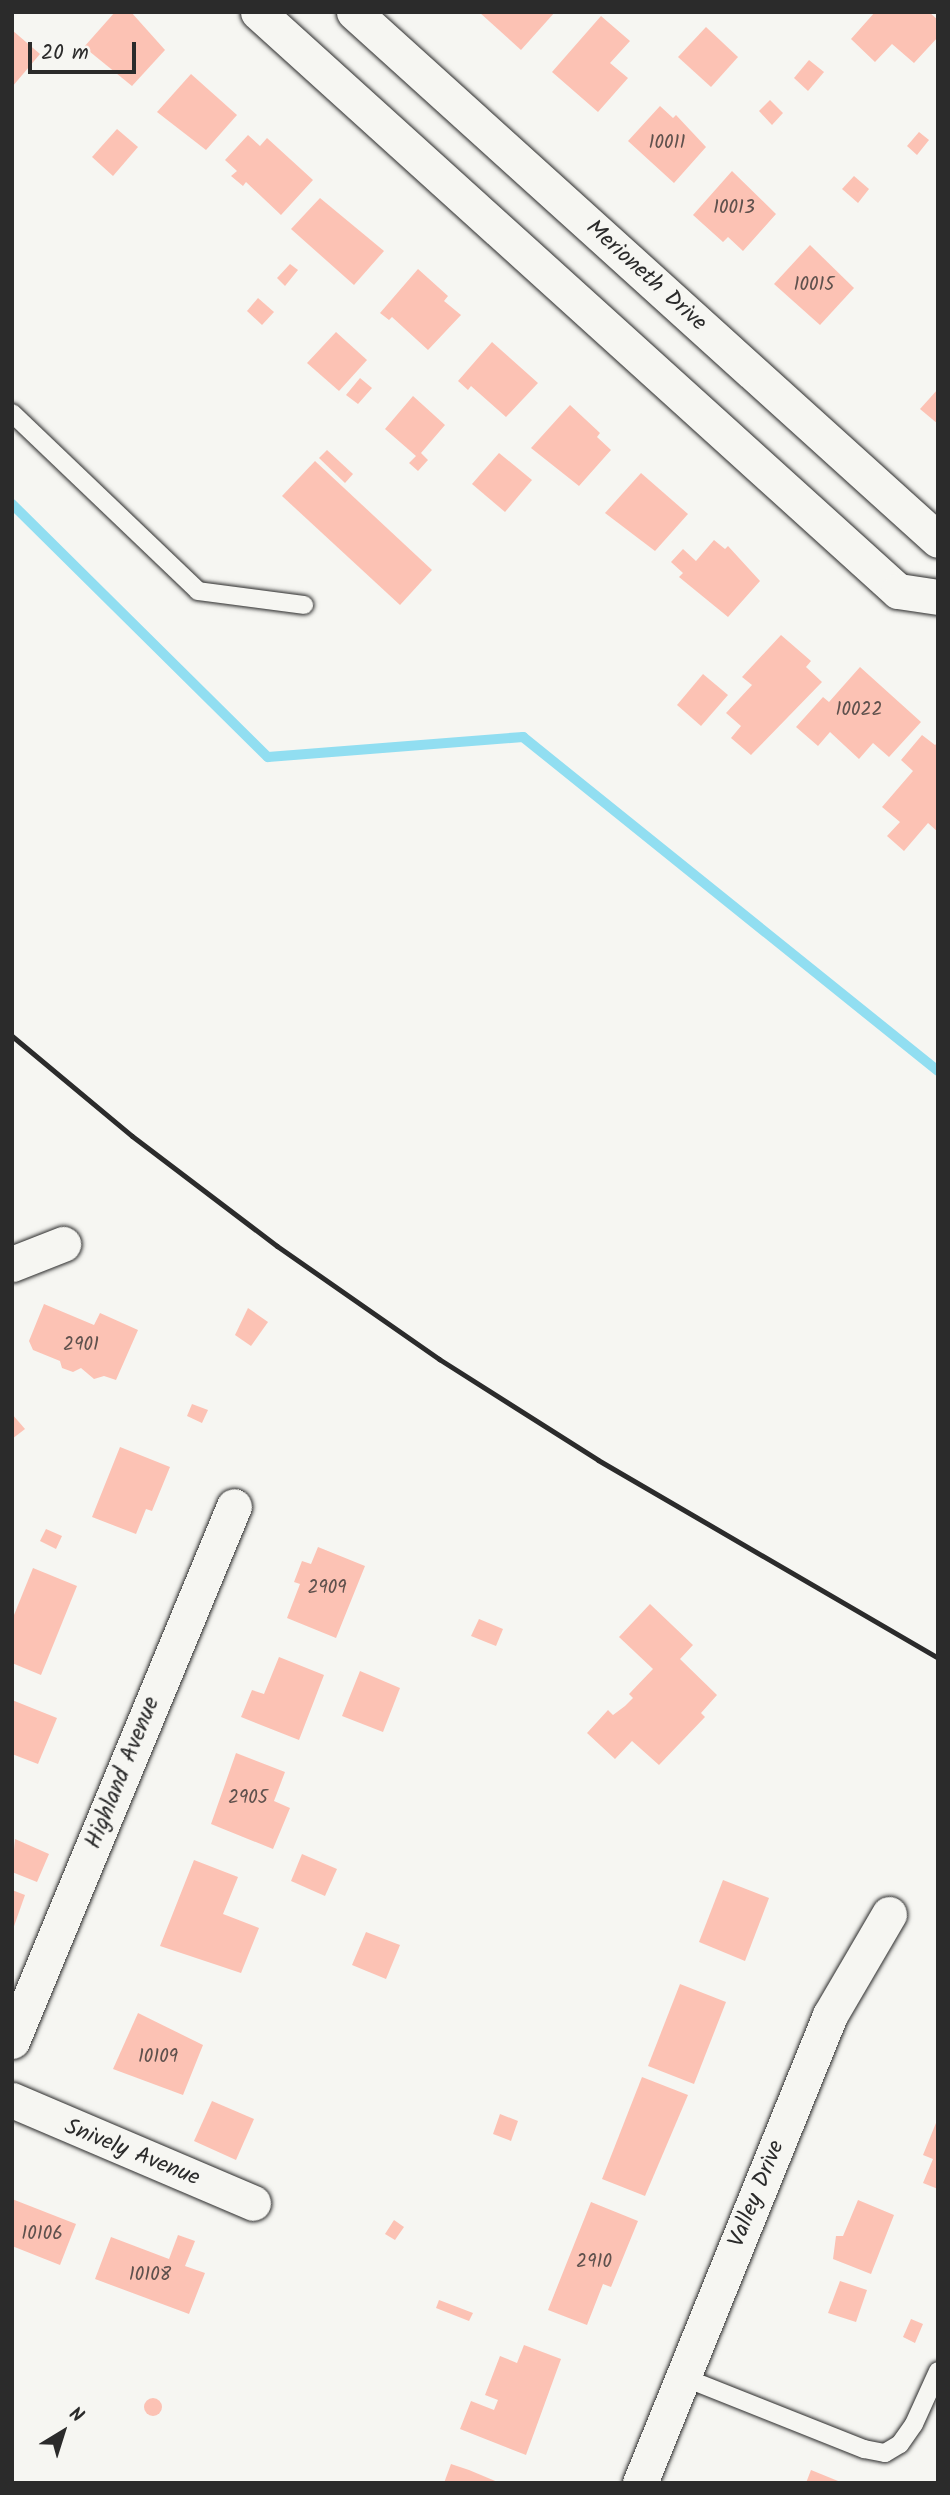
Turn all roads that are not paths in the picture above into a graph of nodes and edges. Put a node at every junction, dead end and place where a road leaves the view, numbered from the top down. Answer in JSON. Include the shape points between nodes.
{"nodes":[{"id":1,"x":258,"y":12,"type":"edge"},
{"id":2,"x":354,"y":12,"type":"edge"},
{"id":3,"x":12,"y":413,"type":"edge"},
{"id":4,"x":938,"y":540,"type":"edge"},
{"id":5,"x":938,"y":597,"type":"edge"},
{"id":6,"x":303,"y":605,"type":"dead end"},
{"id":7,"x":63,"y":1244,"type":"dead end"},
{"id":8,"x":12,"y":1265,"type":"edge"},
{"id":9,"x":234,"y":1506,"type":"dead end"},
{"id":10,"x":889,"y":1914,"type":"dead end"},
{"id":11,"x":12,"y":2041,"type":"edge"},
{"id":12,"x":12,"y":2100,"type":"edge"},
{"id":13,"x":253,"y":2203,"type":"dead end"},
{"id":14,"x":938,"y":2371,"type":"edge"},
{"id":15,"x":683,"y":2377,"type":"junction"},
{"id":16,"x":640,"y":2483,"type":"edge"}],
"edges":[{"from":1,"to":5,"type":"street","via":[[898,591]]},
{"from":2,"to":4,"type":"street","name":"Merioneth Drive"},
{"from":3,"to":6,"type":"lane","via":[[198,591]]},
{"from":7,"to":8,"type":"street"},
{"from":9,"to":11,"type":"street","name":"Highland Avenue"},
{"from":10,"to":15,"type":"street","name":"Valley Drive","via":[[830,2015]]},
{"from":12,"to":13,"type":"street","name":"Snively Avenue"},
{"from":14,"to":15,"type":"lane","via":[[914,2424],[900,2444],[886,2453],[864,2449]]},
{"from":15,"to":16,"type":"street","name":"Valley Drive"}]}
